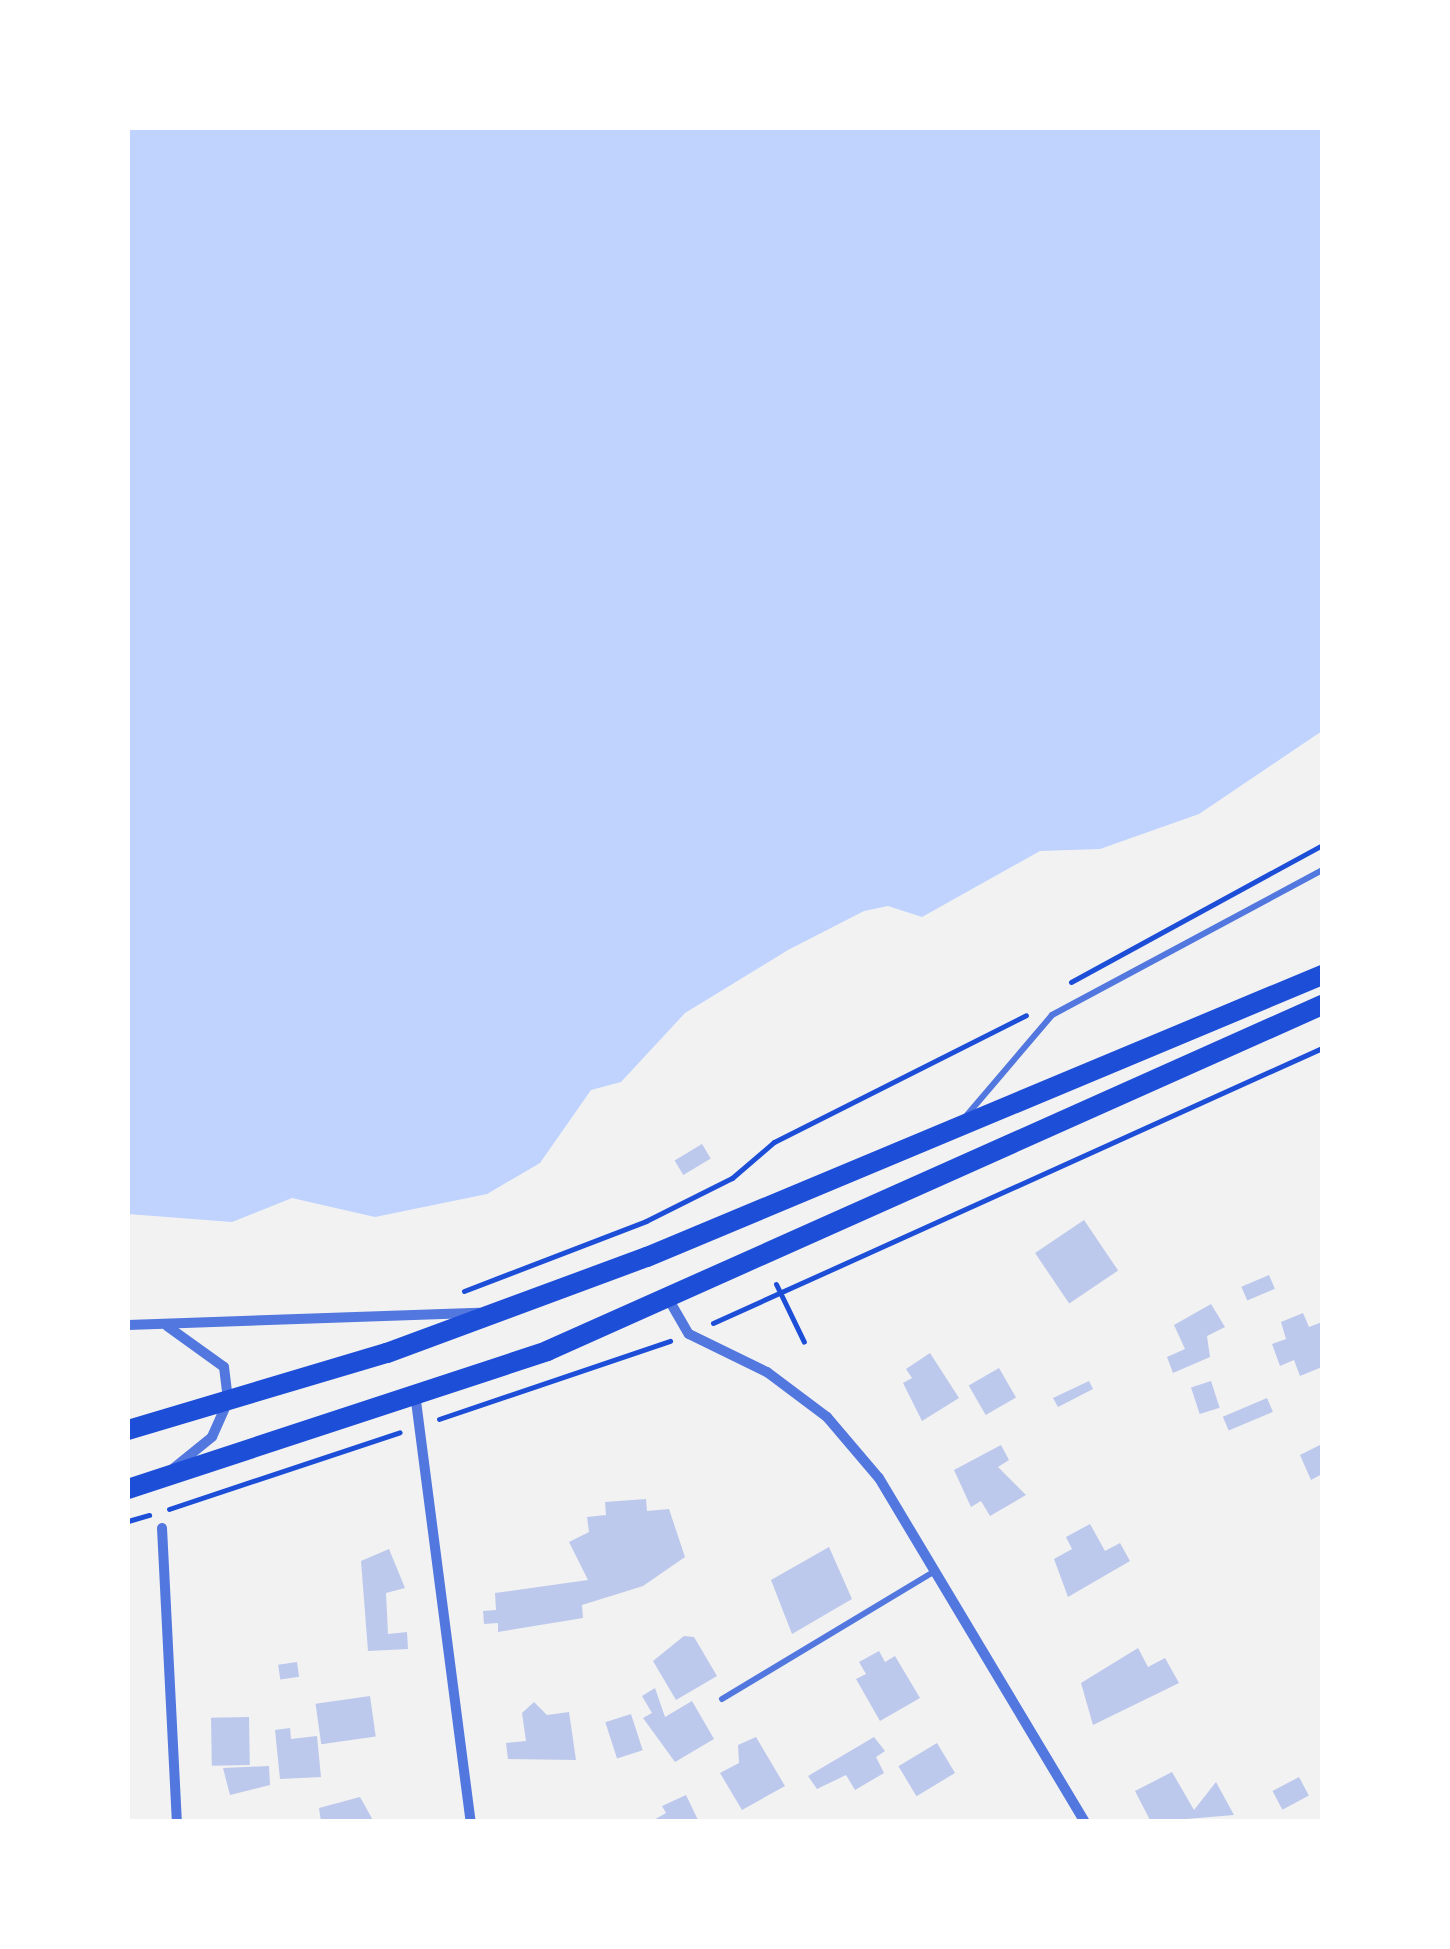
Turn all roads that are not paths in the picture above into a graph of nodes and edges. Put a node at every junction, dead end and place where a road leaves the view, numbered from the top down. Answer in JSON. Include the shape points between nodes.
{"nodes":[{"id":1,"x":1322,"y":870,"type":"edge"},
{"id":2,"x":1322,"y":975,"type":"edge"},
{"id":3,"x":1322,"y":1005,"type":"edge"},
{"id":4,"x":958,"y":1125,"type":"junction"},
{"id":5,"x":669,"y":1300,"type":"junction"},
{"id":6,"x":500,"y":1312,"type":"junction"},
{"id":7,"x":165,"y":1324,"type":"junction"},
{"id":8,"x":128,"y":1325,"type":"edge"},
{"id":9,"x":416,"y":1401,"type":"junction"},
{"id":10,"x":228,"y":1402,"type":"junction"},
{"id":11,"x":128,"y":1430,"type":"edge"},
{"id":12,"x":158,"y":1481,"type":"junction"},
{"id":13,"x":128,"y":1489,"type":"edge"},
{"id":14,"x":162,"y":1528,"type":"dead end"},
{"id":15,"x":935,"y":1571,"type":"junction"},
{"id":16,"x":722,"y":1699,"type":"dead end"},
{"id":17,"x":178,"y":1822,"type":"edge"},
{"id":18,"x":471,"y":1822,"type":"edge"},
{"id":19,"x":1085,"y":1822,"type":"edge"}],
"edges":[{"from":1,"to":4,"type":"lane","via":[[1052,1014]]},
{"from":2,"to":4,"type":"main road"},
{"from":3,"to":5,"type":"main road"},
{"from":4,"to":6,"type":"main road"},
{"from":5,"to":9,"type":"main road"},
{"from":5,"to":15,"type":"street","via":[[689,1334],[767,1372],[827,1417],[879,1478]]},
{"from":6,"to":7,"type":"street"},
{"from":6,"to":10,"type":"main road"},
{"from":7,"to":8,"type":"street"},
{"from":7,"to":10,"type":"street","via":[[224,1367]]},
{"from":9,"to":12,"type":"main road"},
{"from":9,"to":18,"type":"street"},
{"from":10,"to":11,"type":"main road"},
{"from":10,"to":12,"type":"street","via":[[212,1436]]},
{"from":12,"to":13,"type":"main road"},
{"from":14,"to":17,"type":"street"},
{"from":15,"to":16,"type":"lane"},
{"from":15,"to":19,"type":"street"}]}
